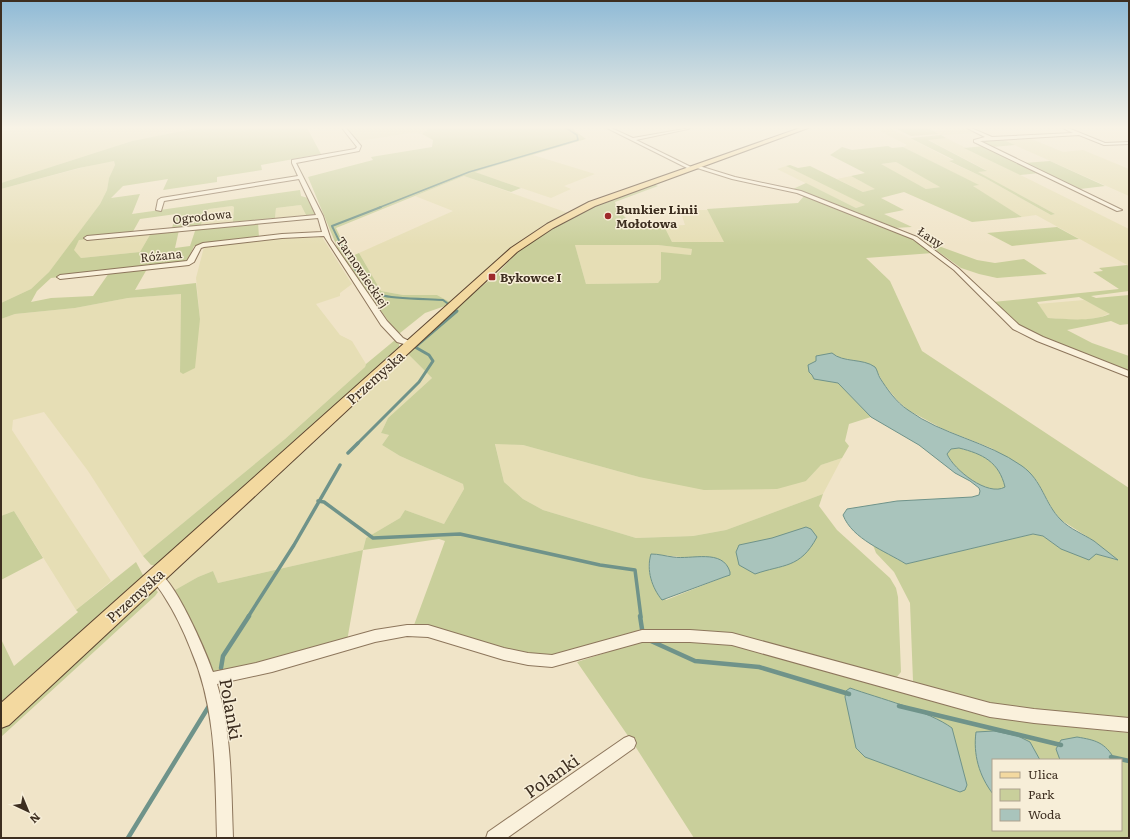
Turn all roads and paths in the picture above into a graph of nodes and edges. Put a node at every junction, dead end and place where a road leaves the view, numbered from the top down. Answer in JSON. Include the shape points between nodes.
{"nodes":[{"id":1,"x":297,"y":167,"type":"edge"},
{"id":2,"x":694,"y":167,"type":"joint"},
{"id":3,"x":1030,"y":167,"type":"edge"},
{"id":4,"x":302,"y":177,"type":"junction"},
{"id":5,"x":159,"y":210,"type":"dead end"},
{"id":6,"x":1119,"y":210,"type":"dead end"},
{"id":7,"x":320,"y":216,"type":"junction"},
{"id":8,"x":326,"y":234,"type":"junction"},
{"id":9,"x":87,"y":238,"type":"dead end"},
{"id":10,"x":60,"y":277,"type":"dead end"},
{"id":11,"x":411,"y":344,"type":"junction"},
{"id":12,"x":1129,"y":374,"type":"edge"},
{"id":13,"x":156,"y":576,"type":"junction"},
{"id":14,"x":208,"y":679,"type":"junction"},
{"id":15,"x":1,"y":717,"type":"edge"},
{"id":16,"x":1129,"y":725,"type":"edge"},
{"id":17,"x":630,"y":743,"type":"dead end"},
{"id":18,"x":225,"y":838,"type":"edge"},
{"id":19,"x":494,"y":838,"type":"edge"}],
"edges":[{"from":1,"to":4,"type":"street","name":"Tarnowieckiej"},
{"from":2,"to":11,"type":"main road","name":"Przemyska","via":[[587,207],[540,232],[514,250]]},
{"from":2,"to":12,"type":"street","name":"Łany","via":[[799,192],[915,238],[956,269],[1016,327]]},
{"from":3,"to":6,"type":"street"},
{"from":4,"to":5,"type":"street","via":[[160,198]]},
{"from":4,"to":7,"type":"street","name":"Tarnowieckiej"},
{"from":7,"to":8,"type":"street","name":"Tarnowieckiej"},
{"from":7,"to":9,"type":"street","name":"Ogrodowa"},
{"from":8,"to":10,"type":"street","name":"Różana","via":[[203,245],[198,247],[189,263]]},
{"from":8,"to":11,"type":"street","name":"Tarnowieckiej","via":[[384,323],[400,340]]},
{"from":11,"to":13,"type":"main road","name":"Przemyska"},
{"from":13,"to":14,"type":"street","name":"Polanki","via":[[167,588],[190,633]]},
{"from":13,"to":15,"type":"main road","name":"Przemyska"},
{"from":14,"to":16,"type":"street","via":[[230,676],[394,632],[434,631],[519,659],[538,661],[552,661],[642,636],[690,636],[732,639],[990,710]]},
{"from":14,"to":18,"type":"street","name":"Polanki","via":[[219,731]]},
{"from":17,"to":19,"type":"street","name":"Polanki"}]}
